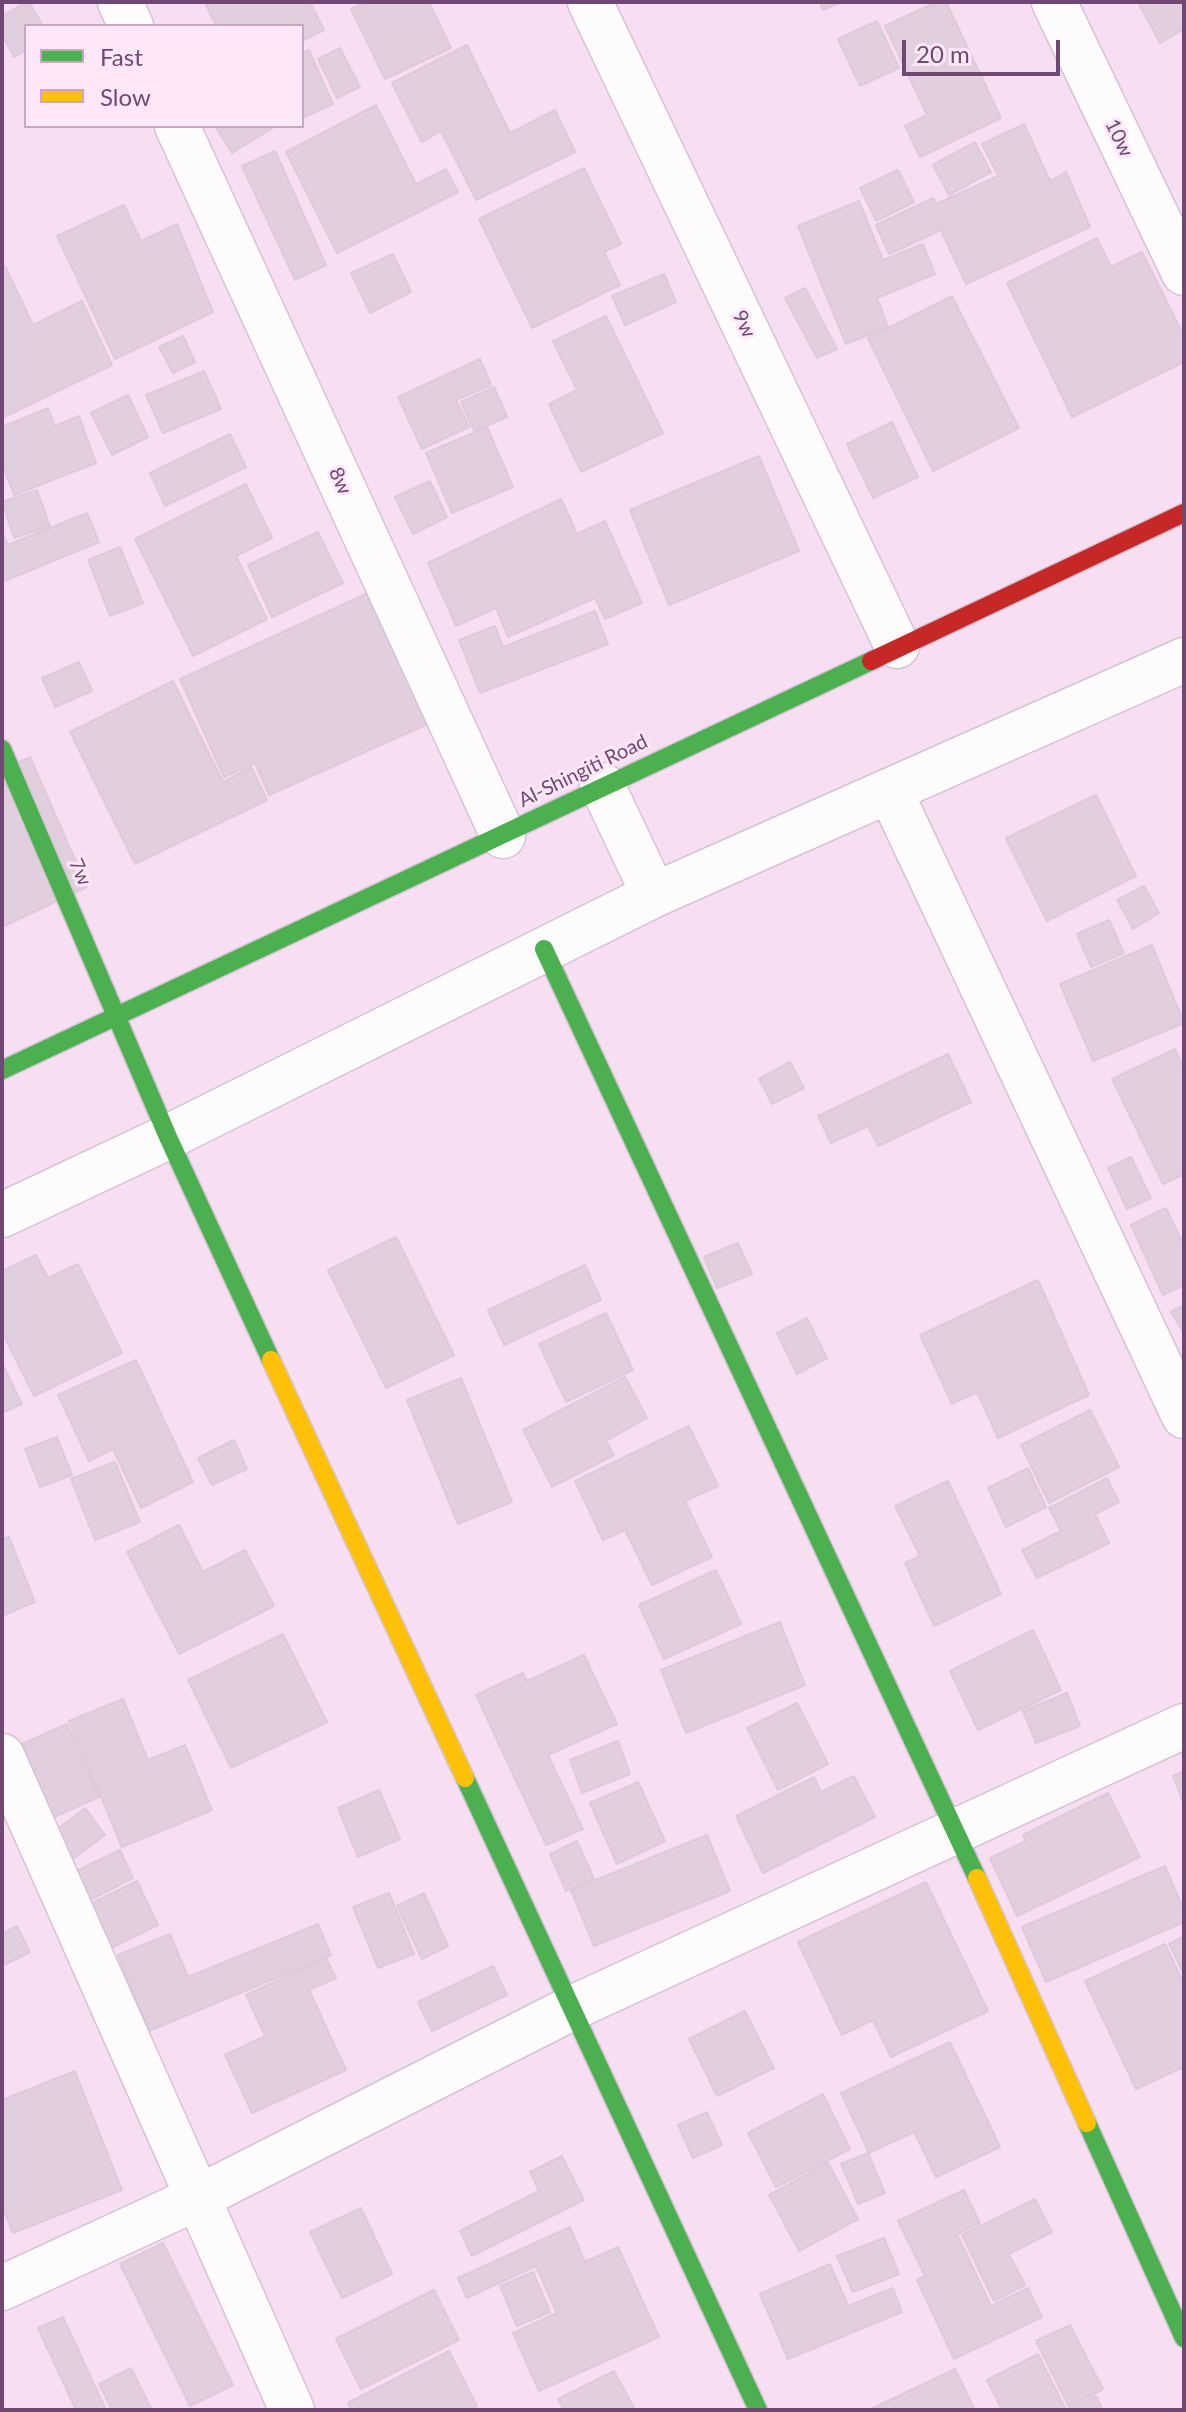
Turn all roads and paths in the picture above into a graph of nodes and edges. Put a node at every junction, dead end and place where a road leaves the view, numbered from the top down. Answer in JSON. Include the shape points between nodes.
{"nodes":[{"id":1,"x":120,"y":2,"type":"edge"},
{"id":2,"x":590,"y":2,"type":"edge"},
{"id":3,"x":1054,"y":2,"type":"edge"},
{"id":4,"x":130,"y":24,"type":"edge"},
{"id":5,"x":178,"y":128,"type":"edge"},
{"id":6,"x":1184,"y":273,"type":"edge"},
{"id":7,"x":1184,"y":513,"type":"edge"},
{"id":8,"x":897,"y":646,"type":"junction"},
{"id":9,"x":1184,"y":660,"type":"edge"},
{"id":10,"x":2,"y":749,"type":"edge"},
{"id":11,"x":602,"y":785,"type":"junction"},
{"id":12,"x":890,"y":791,"type":"junction"},
{"id":13,"x":503,"y":836,"type":"junction"},
{"id":14,"x":654,"y":895,"type":"junction"},
{"id":15,"x":544,"y":949,"type":"junction"},
{"id":16,"x":118,"y":1014,"type":"junction"},
{"id":17,"x":2,"y":1070,"type":"edge"},
{"id":18,"x":168,"y":1137,"type":"junction"},
{"id":19,"x":2,"y":1215,"type":"edge"},
{"id":20,"x":1184,"y":1416,"type":"edge"},
{"id":21,"x":1184,"y":1726,"type":"edge"},
{"id":22,"x":2,"y":1756,"type":"edge"},
{"id":23,"x":956,"y":1831,"type":"junction"},
{"id":24,"x":570,"y":2009,"type":"junction"},
{"id":25,"x":197,"y":2198,"type":"junction"},
{"id":26,"x":2,"y":2288,"type":"edge"},
{"id":27,"x":1184,"y":2338,"type":"edge"},
{"id":28,"x":292,"y":2410,"type":"edge"},
{"id":29,"x":758,"y":2410,"type":"edge"}],
"edges":[{"from":1,"to":4,"type":"street"},
{"from":2,"to":8,"type":"street","name":"9w"},
{"from":3,"to":6,"type":"street","name":"10w"},
{"from":5,"to":13,"type":"street","name":"8w"},
{"from":7,"to":8,"type":"street","name":"Al-Shingiti Road"},
{"from":8,"to":11,"type":"street","name":"Al-Shingiti Road"},
{"from":9,"to":12,"type":"street"},
{"from":10,"to":16,"type":"street","name":"7w"},
{"from":11,"to":13,"type":"street","name":"Al-Shingiti Road"},
{"from":11,"to":14,"type":"street"},
{"from":12,"to":14,"type":"street"},
{"from":12,"to":20,"type":"street"},
{"from":13,"to":16,"type":"street","name":"Al-Shingiti Road"},
{"from":14,"to":15,"type":"street"},
{"from":15,"to":18,"type":"street"},
{"from":15,"to":23,"type":"street"},
{"from":16,"to":17,"type":"street","name":"Al-Shingiti Road"},
{"from":16,"to":18,"type":"street","name":"7w"},
{"from":18,"to":19,"type":"street"},
{"from":18,"to":24,"type":"street","name":"7w"},
{"from":21,"to":23,"type":"street"},
{"from":22,"to":25,"type":"street"},
{"from":23,"to":24,"type":"street"},
{"from":23,"to":27,"type":"street"},
{"from":24,"to":25,"type":"street"},
{"from":24,"to":29,"type":"street","name":"7w"},
{"from":25,"to":26,"type":"street"},
{"from":25,"to":28,"type":"street"}]}
